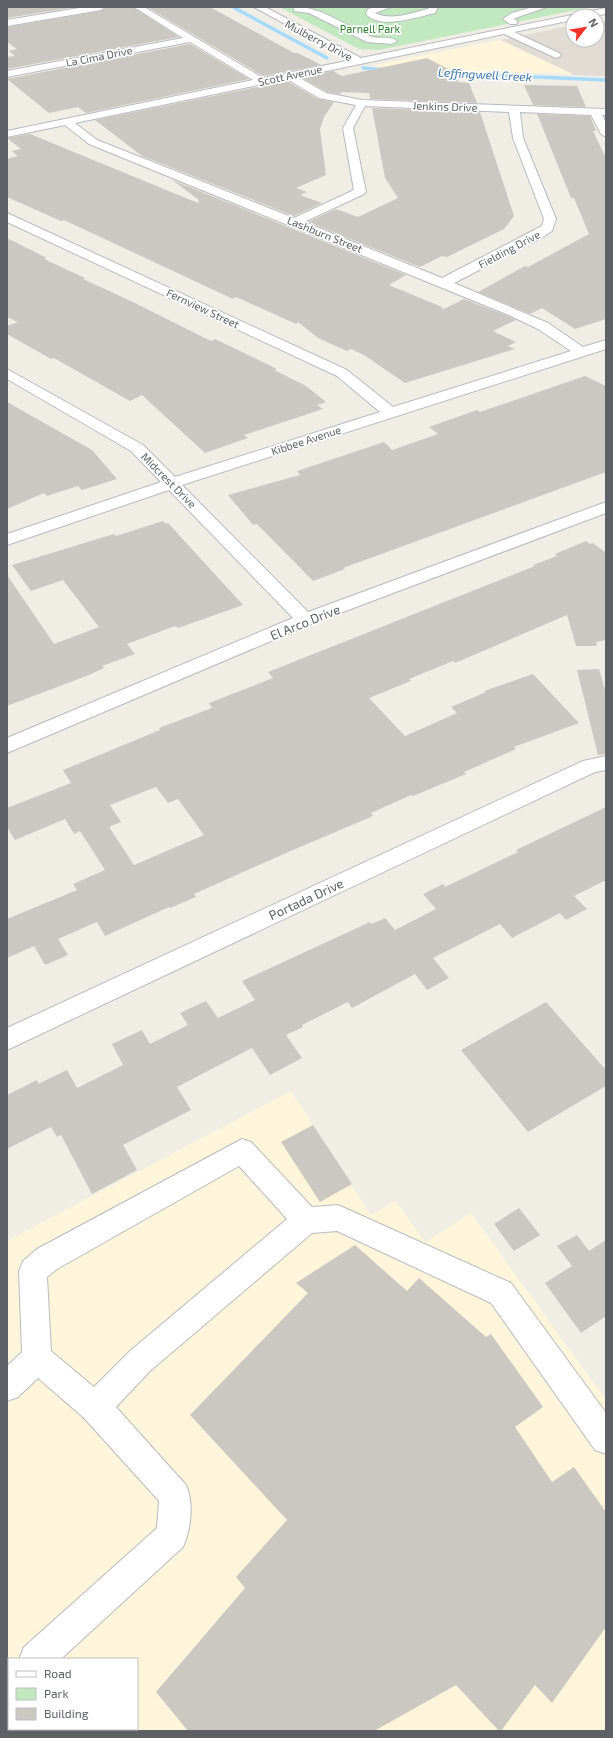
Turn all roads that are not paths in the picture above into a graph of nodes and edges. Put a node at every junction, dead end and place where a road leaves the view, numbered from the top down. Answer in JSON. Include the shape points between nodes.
{"nodes":[{"id":1,"x":101,"y":7,"type":"edge"},
{"id":2,"x":138,"y":7,"type":"edge"},
{"id":3,"x":258,"y":7,"type":"edge"},
{"id":4,"x":387,"y":7,"type":"edge"},
{"id":5,"x":434,"y":7,"type":"edge"},
{"id":6,"x":543,"y":7,"type":"edge"},
{"id":7,"x":292,"y":10,"type":"edge"},
{"id":8,"x":271,"y":14,"type":"junction"},
{"id":9,"x":565,"y":19,"type":"edge"},
{"id":10,"x":7,"y":23,"type":"edge"},
{"id":11,"x":524,"y":27,"type":"junction"},
{"id":12,"x":505,"y":31,"type":"junction"},
{"id":13,"x":191,"y":39,"type":"junction"},
{"id":14,"x":402,"y":39,"type":"dead end"},
{"id":15,"x":392,"y":42,"type":"junction"},
{"id":16,"x":409,"y":51,"type":"junction"},
{"id":17,"x":556,"y":55,"type":"dead end"},
{"id":18,"x":360,"y":61,"type":"junction"},
{"id":19,"x":7,"y":74,"type":"edge"},
{"id":20,"x":289,"y":76,"type":"junction"},
{"id":21,"x":262,"y":81,"type":"junction"},
{"id":22,"x":362,"y":103,"type":"junction"},
{"id":23,"x":514,"y":109,"type":"junction"},
{"id":24,"x":601,"y":112,"type":"edge"},
{"id":25,"x":67,"y":122,"type":"junction"},
{"id":26,"x":7,"y":134,"type":"edge"},
{"id":27,"x":606,"y":134,"type":"edge"},
{"id":28,"x":7,"y":217,"type":"edge"},
{"id":29,"x":294,"y":222,"type":"junction"},
{"id":30,"x":443,"y":283,"type":"junction"},
{"id":31,"x":606,"y":344,"type":"edge"},
{"id":32,"x":582,"y":352,"type":"junction"},
{"id":33,"x":7,"y":373,"type":"edge"},
{"id":34,"x":391,"y":413,"type":"junction"},
{"id":35,"x":172,"y":483,"type":"junction"},
{"id":36,"x":604,"y":510,"type":"edge"},
{"id":37,"x":7,"y":540,"type":"edge"},
{"id":38,"x":305,"y":620,"type":"junction"},
{"id":39,"x":7,"y":746,"type":"edge"},
{"id":40,"x":606,"y":763,"type":"edge"},
{"id":41,"x":7,"y":1039,"type":"edge"},
{"id":42,"x":306,"y":1220,"type":"junction"},
{"id":43,"x":38,"y":1358,"type":"junction"},
{"id":44,"x":7,"y":1386,"type":"edge"},
{"id":45,"x":95,"y":1407,"type":"junction"},
{"id":46,"x":606,"y":1439,"type":"edge"},
{"id":47,"x":37,"y":1658,"type":"edge"}],
"edges":[{"from":1,"to":10,"type":"street"},
{"from":2,"to":13,"type":"street"},
{"from":3,"to":8,"type":"street","name":"Mulberry Drive"},
{"from":4,"to":5,"type":"street","via":[[371,11],[370,14],[392,19],[432,11]]},
{"from":6,"to":11,"type":"street","via":[[504,20]]},
{"from":7,"to":8,"type":"street"},
{"from":7,"to":15,"type":"street","via":[[311,11],[370,40]]},
{"from":8,"to":18,"type":"street","name":"Mulberry Drive"},
{"from":9,"to":11,"type":"street","name":"Scott Avenue"},
{"from":11,"to":12,"type":"street","name":"Scott Avenue"},
{"from":12,"to":16,"type":"street","name":"Scott Avenue"},
{"from":12,"to":17,"type":"street"},
{"from":13,"to":19,"type":"street","name":"La Cima Drive"},
{"from":13,"to":21,"type":"street"},
{"from":14,"to":15,"type":"street"},
{"from":15,"to":16,"type":"street"},
{"from":16,"to":18,"type":"street","name":"Scott Avenue"},
{"from":18,"to":20,"type":"street","name":"Scott Avenue"},
{"from":20,"to":21,"type":"street","name":"Scott Avenue"},
{"from":20,"to":22,"type":"street","name":"Jenkins Drive","via":[[323,96]]},
{"from":21,"to":25,"type":"street","name":"Scott Avenue"},
{"from":22,"to":23,"type":"street","name":"Jenkins Drive"},
{"from":22,"to":29,"type":"street","via":[[348,128],[360,192]]},
{"from":23,"to":24,"type":"street","name":"Jenkins Drive"},
{"from":23,"to":30,"type":"street","name":"Fielding Drive","via":[[518,138],[550,219],[548,228]]},
{"from":24,"to":27,"type":"street"},
{"from":25,"to":26,"type":"street","name":"Scott Avenue"},
{"from":25,"to":29,"type":"street","name":"Lashburn Street","via":[[93,142]]},
{"from":28,"to":34,"type":"street","name":"Fernview Street","via":[[342,373]]},
{"from":29,"to":30,"type":"street","name":"Lashburn Street"},
{"from":30,"to":32,"type":"street","name":"Lashburn Street","via":[[543,326]]},
{"from":31,"to":32,"type":"street","name":"Kibbee Avenue"},
{"from":32,"to":34,"type":"street","name":"Kibbee Avenue"},
{"from":33,"to":35,"type":"street","name":"Midcrest Drive","via":[[138,448]]},
{"from":34,"to":35,"type":"street","name":"Kibbee Avenue"},
{"from":35,"to":37,"type":"street","name":"Kibbee Avenue"},
{"from":35,"to":38,"type":"street","name":"Midcrest Drive"},
{"from":36,"to":38,"type":"street","name":"El Arco Drive"},
{"from":38,"to":39,"type":"street","name":"El Arco Drive"},
{"from":40,"to":41,"type":"street","name":"Portada Drive","via":[[582,770]]},
{"from":42,"to":43,"type":"street","via":[[242,1151],[47,1258],[33,1271]]},
{"from":42,"to":45,"type":"street","via":[[140,1361]]},
{"from":42,"to":46,"type":"street","via":[[338,1218],[501,1293]]},
{"from":43,"to":44,"type":"street"},
{"from":43,"to":45,"type":"street"},
{"from":45,"to":47,"type":"street","via":[[175,1496],[172,1536]]}]}
